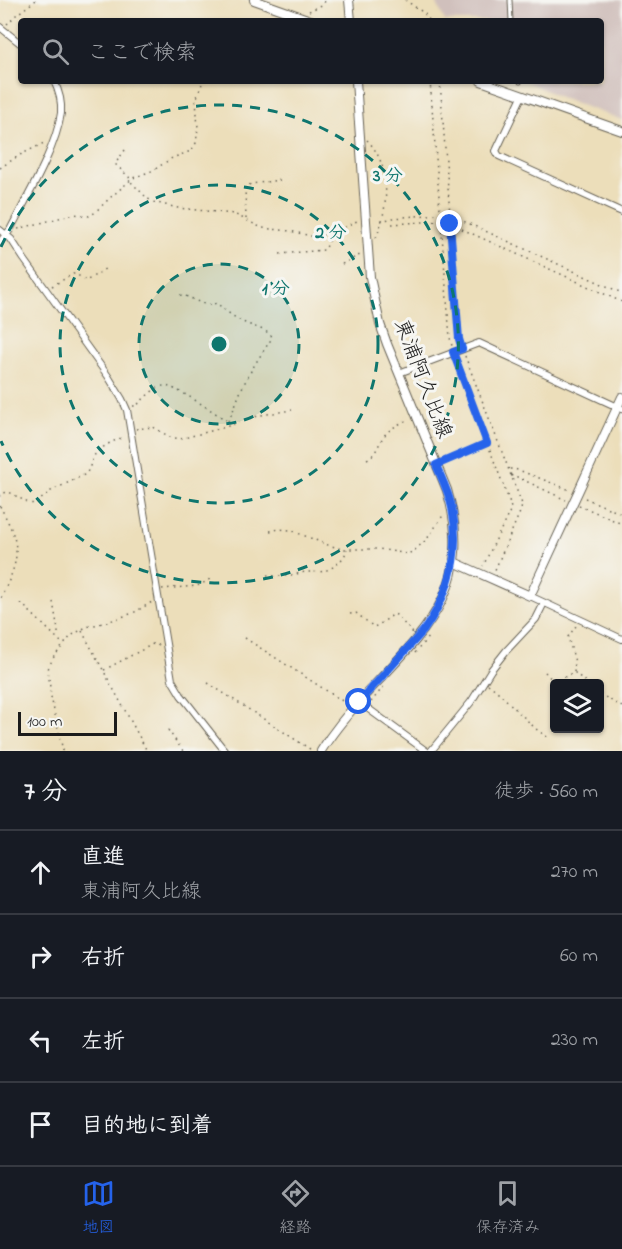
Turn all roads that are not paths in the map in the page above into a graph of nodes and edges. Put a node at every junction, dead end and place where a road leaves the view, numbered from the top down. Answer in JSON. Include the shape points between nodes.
{"nodes":[{"id":1,"x":254,"y":0,"type":"edge"},
{"id":2,"x":349,"y":0,"type":"edge"},
{"id":3,"x":510,"y":0,"type":"edge"},
{"id":4,"x":305,"y":18,"type":"edge"},
{"id":5,"x":351,"y":18,"type":"edge"},
{"id":6,"x":511,"y":18,"type":"edge"},
{"id":7,"x":1,"y":28,"type":"edge"},
{"id":8,"x":18,"y":42,"type":"edge"},
{"id":9,"x":55,"y":84,"type":"edge"},
{"id":10,"x":356,"y":84,"type":"edge"},
{"id":11,"x":489,"y":84,"type":"edge"},
{"id":12,"x":522,"y":96,"type":"junction"},
{"id":13,"x":622,"y":131,"type":"edge"},
{"id":14,"x":622,"y":212,"type":"edge"},
{"id":15,"x":0,"y":231,"type":"edge"},
{"id":16,"x":8,"y":232,"type":"junction"},
{"id":17,"x":0,"y":242,"type":"edge"},
{"id":18,"x":399,"y":373,"type":"junction"},
{"id":19,"x":622,"y":397,"type":"edge"},
{"id":20,"x":620,"y":408,"type":"edge"},
{"id":21,"x":454,"y":562,"type":"junction"},
{"id":22,"x":531,"y":596,"type":"junction"},
{"id":23,"x":544,"y":603,"type":"junction"},
{"id":24,"x":622,"y":639,"type":"edge"},
{"id":25,"x":360,"y":706,"type":"junction"},
{"id":26,"x":225,"y":751,"type":"edge"},
{"id":27,"x":313,"y":751,"type":"edge"},
{"id":28,"x":320,"y":751,"type":"edge"},
{"id":29,"x":426,"y":751,"type":"edge"},
{"id":30,"x":431,"y":751,"type":"edge"}],
"edges":[{"from":1,"to":4,"type":"street"},
{"from":2,"to":5,"type":"main road"},
{"from":3,"to":6,"type":"lane"},
{"from":7,"to":8,"type":"street"},
{"from":9,"to":16,"type":"street","via":[[61,114],[54,139]]},
{"from":10,"to":18,"type":"main road","name":"東浦阿久比線","via":[[370,277],[380,324]]},
{"from":11,"to":12,"type":"street"},
{"from":12,"to":13,"type":"street"},
{"from":12,"to":14,"type":"street","via":[[496,151],[499,156]]},
{"from":15,"to":16,"type":"street"},
{"from":16,"to":17,"type":"street"},
{"from":16,"to":26,"type":"street","via":[[126,408],[172,680]]},
{"from":18,"to":20,"type":"street","via":[[479,343]]},
{"from":18,"to":21,"type":"main road","name":"東浦阿久比線","via":[[447,490],[455,532]]},
{"from":19,"to":20,"type":"street"},
{"from":20,"to":22,"type":"street"},
{"from":21,"to":22,"type":"street"},
{"from":21,"to":25,"type":"main road","name":"東浦阿久比線","via":[[441,604],[426,628]]},
{"from":22,"to":23,"type":"street"},
{"from":23,"to":24,"type":"street"},
{"from":23,"to":30,"type":"street","via":[[536,619],[506,651]]},
{"from":25,"to":28,"type":"main road","name":"東浦阿久比線","via":[[335,728]]},
{"from":25,"to":29,"type":"street"},
{"from":27,"to":28,"type":"street"}]}
